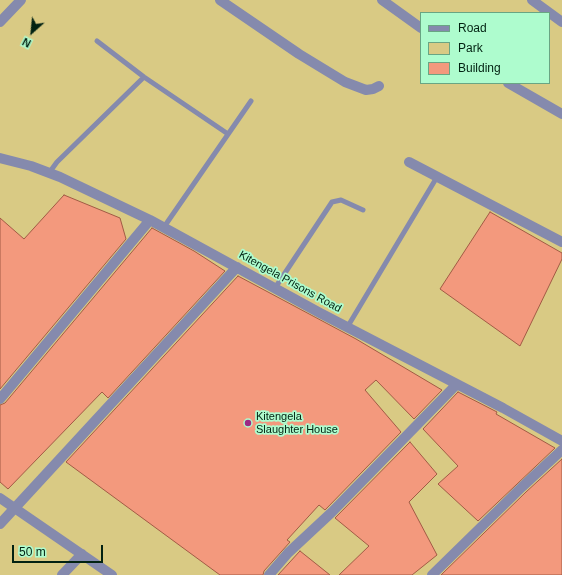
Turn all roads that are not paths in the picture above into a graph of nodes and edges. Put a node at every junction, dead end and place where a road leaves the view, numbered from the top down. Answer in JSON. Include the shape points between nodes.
{"nodes":[{"id":1,"x":21,"y":0,"type":"edge"},
{"id":2,"x":220,"y":0,"type":"edge"},
{"id":3,"x":382,"y":0,"type":"edge"},
{"id":4,"x":532,"y":0,"type":"edge"},
{"id":5,"x":548,"y":12,"type":"edge"},
{"id":6,"x":550,"y":13,"type":"edge"},
{"id":7,"x":0,"y":22,"type":"edge"},
{"id":8,"x":562,"y":22,"type":"edge"},
{"id":9,"x":420,"y":27,"type":"edge"},
{"id":10,"x":97,"y":41,"type":"dead end"},
{"id":11,"x":144,"y":77,"type":"junction"},
{"id":12,"x":510,"y":84,"type":"edge"},
{"id":13,"x":379,"y":86,"type":"dead end"},
{"id":14,"x":251,"y":101,"type":"dead end"},
{"id":15,"x":562,"y":114,"type":"edge"},
{"id":16,"x":228,"y":134,"type":"junction"},
{"id":17,"x":0,"y":158,"type":"edge"},
{"id":18,"x":409,"y":162,"type":"dead end"},
{"id":19,"x":49,"y":173,"type":"junction"},
{"id":20,"x":437,"y":177,"type":"junction"},
{"id":21,"x":362,"y":210,"type":"dead end"},
{"id":22,"x":150,"y":220,"type":"junction"},
{"id":23,"x":164,"y":227,"type":"junction"},
{"id":24,"x":562,"y":242,"type":"edge"},
{"id":25,"x":238,"y":267,"type":"junction"},
{"id":26,"x":275,"y":288,"type":"junction"},
{"id":27,"x":348,"y":326,"type":"junction"},
{"id":28,"x":456,"y":385,"type":"junction"},
{"id":29,"x":0,"y":399,"type":"edge"},
{"id":30,"x":562,"y":441,"type":"edge"},
{"id":31,"x":562,"y":450,"type":"edge"},
{"id":32,"x":0,"y":498,"type":"edge"},
{"id":33,"x":15,"y":508,"type":"junction"},
{"id":34,"x":0,"y":524,"type":"edge"},
{"id":35,"x":82,"y":554,"type":"junction"},
{"id":36,"x":62,"y":575,"type":"edge"},
{"id":37,"x":112,"y":575,"type":"edge"},
{"id":38,"x":269,"y":575,"type":"edge"},
{"id":39,"x":432,"y":575,"type":"edge"}],
"edges":[{"from":1,"to":7,"type":"street"},
{"from":2,"to":13,"type":"street","via":[[345,82],[366,90]]},
{"from":3,"to":9,"type":"street"},
{"from":4,"to":5,"type":"street"},
{"from":6,"to":8,"type":"street"},
{"from":10,"to":11,"type":"lane"},
{"from":11,"to":16,"type":"lane"},
{"from":11,"to":19,"type":"lane","via":[[57,162]]},
{"from":12,"to":15,"type":"street"},
{"from":14,"to":16,"type":"lane"},
{"from":16,"to":23,"type":"lane"},
{"from":17,"to":19,"type":"street","name":"Kitengela Prisons Road"},
{"from":18,"to":20,"type":"street"},
{"from":19,"to":22,"type":"street","name":"Kitengela Prisons Road"},
{"from":20,"to":24,"type":"street"},
{"from":20,"to":27,"type":"lane"},
{"from":21,"to":26,"type":"lane","via":[[341,200],[332,202]]},
{"from":22,"to":23,"type":"street","name":"Kitengela Prisons Road"},
{"from":22,"to":29,"type":"street"},
{"from":23,"to":25,"type":"street","name":"Kitengela Prisons Road"},
{"from":25,"to":26,"type":"street","name":"Kitengela Prisons Road"},
{"from":25,"to":33,"type":"street"},
{"from":26,"to":27,"type":"street","name":"Kitengela Prisons Road"},
{"from":27,"to":28,"type":"street","name":"Kitengela Prisons Road"},
{"from":28,"to":30,"type":"street","name":"Kitengela Prisons Road"},
{"from":28,"to":38,"type":"street"},
{"from":31,"to":39,"type":"street"},
{"from":32,"to":33,"type":"street"},
{"from":33,"to":34,"type":"street"},
{"from":33,"to":35,"type":"street"},
{"from":35,"to":36,"type":"street"},
{"from":35,"to":37,"type":"street"}]}
